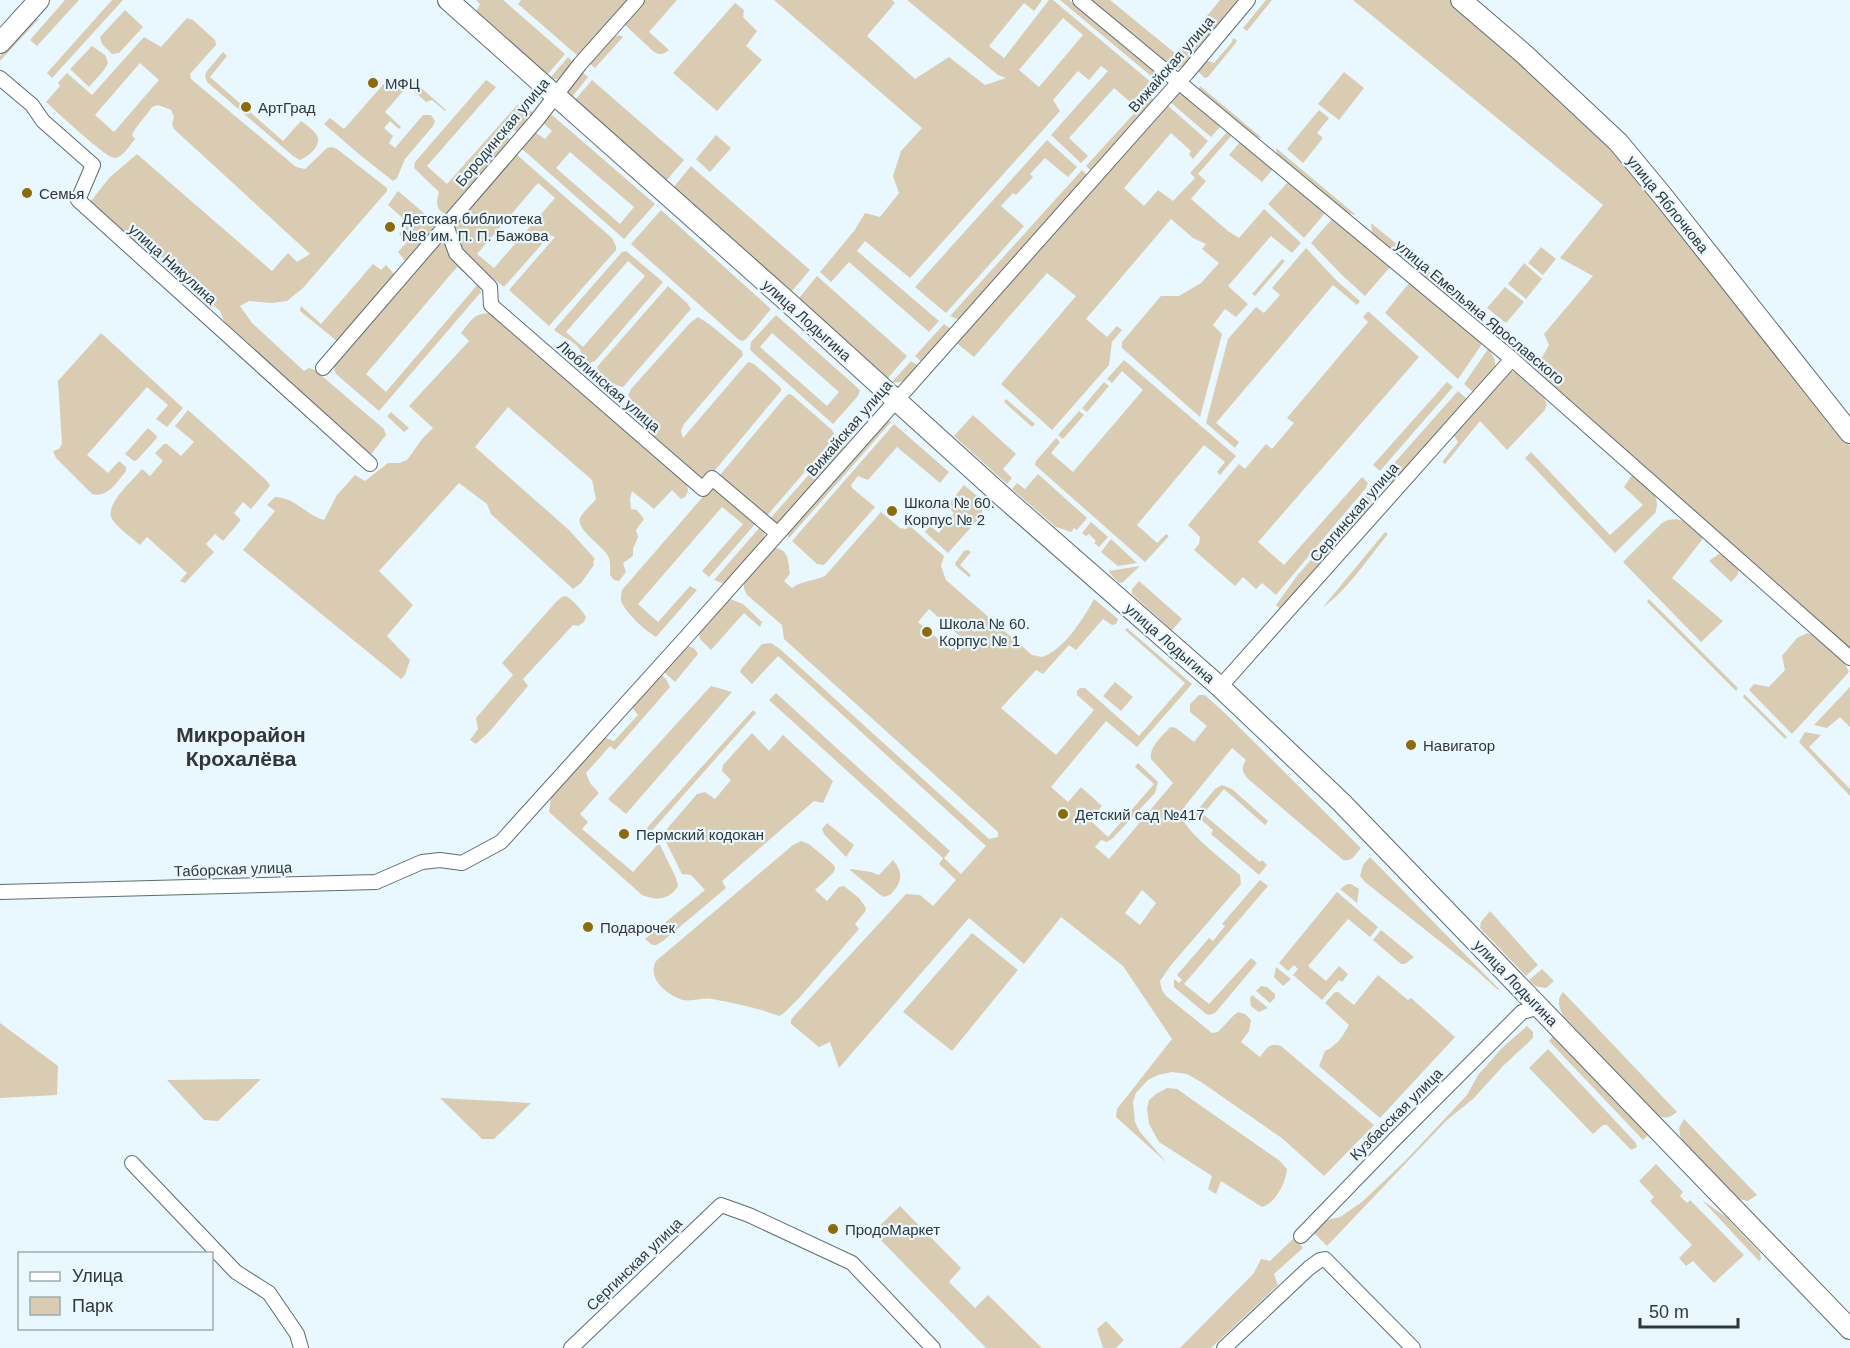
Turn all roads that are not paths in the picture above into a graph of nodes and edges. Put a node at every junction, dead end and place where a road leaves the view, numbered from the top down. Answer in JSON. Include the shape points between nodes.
{"nodes":[{"id":1,"x":39,"y":0,"type":"edge"},
{"id":2,"x":448,"y":0,"type":"edge"},
{"id":3,"x":637,"y":0,"type":"edge"},
{"id":4,"x":1080,"y":0,"type":"edge"},
{"id":5,"x":1248,"y":0,"type":"edge"},
{"id":6,"x":1461,"y":0,"type":"edge"},
{"id":7,"x":0,"y":43,"type":"edge"},
{"id":8,"x":0,"y":78,"type":"edge"},
{"id":9,"x":1179,"y":82,"type":"junction"},
{"id":10,"x":554,"y":96,"type":"junction"},
{"id":11,"x":446,"y":225,"type":"junction"},
{"id":12,"x":1512,"y":358,"type":"junction"},
{"id":13,"x":323,"y":368,"type":"dead end"},
{"id":14,"x":895,"y":400,"type":"junction"},
{"id":15,"x":1850,"y":433,"type":"edge"},
{"id":16,"x":370,"y":464,"type":"dead end"},
{"id":17,"x":777,"y":533,"type":"junction"},
{"id":18,"x":1850,"y":658,"type":"edge"},
{"id":19,"x":1220,"y":687,"type":"junction"},
{"id":20,"x":462,"y":863,"type":"joint"},
{"id":21,"x":0,"y":892,"type":"edge"},
{"id":22,"x":1540,"y":1007,"type":"junction"},
{"id":23,"x":132,"y":1163,"type":"dead end"},
{"id":24,"x":1301,"y":1236,"type":"dead end"},
{"id":25,"x":1850,"y":1329,"type":"edge"},
{"id":26,"x":301,"y":1348,"type":"edge"},
{"id":27,"x":571,"y":1348,"type":"edge"},
{"id":28,"x":933,"y":1348,"type":"edge"},
{"id":29,"x":1224,"y":1348,"type":"edge"},
{"id":30,"x":1413,"y":1348,"type":"edge"}],
"edges":[{"from":1,"to":7,"type":"main road"},
{"from":2,"to":10,"type":"main road","name":"улица Лодыгина"},
{"from":3,"to":10,"type":"street","name":"Бородинская улица"},
{"from":4,"to":9,"type":"street","name":"улица Емельяна Ярославского"},
{"from":5,"to":9,"type":"street","name":"Вижайская улица"},
{"from":6,"to":15,"type":"main road","name":"улица Яблочкова","via":[[1618,142]]},
{"from":8,"to":16,"type":"street","name":"улица Никулина","via":[[93,165],[78,200]]},
{"from":9,"to":12,"type":"street","name":"улица Емельяна Ярославского"},
{"from":9,"to":14,"type":"street","name":"Вижайская улица"},
{"from":10,"to":11,"type":"street","name":"Бородинская улица"},
{"from":10,"to":14,"type":"main road","name":"улица Лодыгина"},
{"from":11,"to":13,"type":"street","name":"Бородинская улица"},
{"from":11,"to":17,"type":"street","name":"Люблинская улица","via":[[456,253],[490,287],[491,305],[703,489],[712,478]]},
{"from":12,"to":18,"type":"street","name":"улица Емельяна Ярославского"},
{"from":12,"to":19,"type":"street","name":"Сергинская улица"},
{"from":14,"to":17,"type":"street","name":"Вижайская улица"},
{"from":14,"to":19,"type":"main road","name":"улица Лодыгина"},
{"from":17,"to":20,"type":"street","name":"Вижайская улица","via":[[501,842]]},
{"from":19,"to":22,"type":"main road","name":"улица Лодыгина","via":[[1341,802]]},
{"from":20,"to":21,"type":"street","name":"Таборская улица","via":[[422,862],[376,882]]},
{"from":22,"to":24,"type":"street","name":"Кузбасская улица","via":[[1522,1012]]},
{"from":22,"to":25,"type":"main road","name":"улица Лодыгина"},
{"from":23,"to":26,"type":"street","via":[[236,1272],[269,1293],[297,1334]]},
{"from":27,"to":28,"type":"street","name":"Сергинская улица","via":[[721,1205],[852,1263]]},
{"from":29,"to":30,"type":"street","via":[[1309,1268],[1325,1259]]}]}
